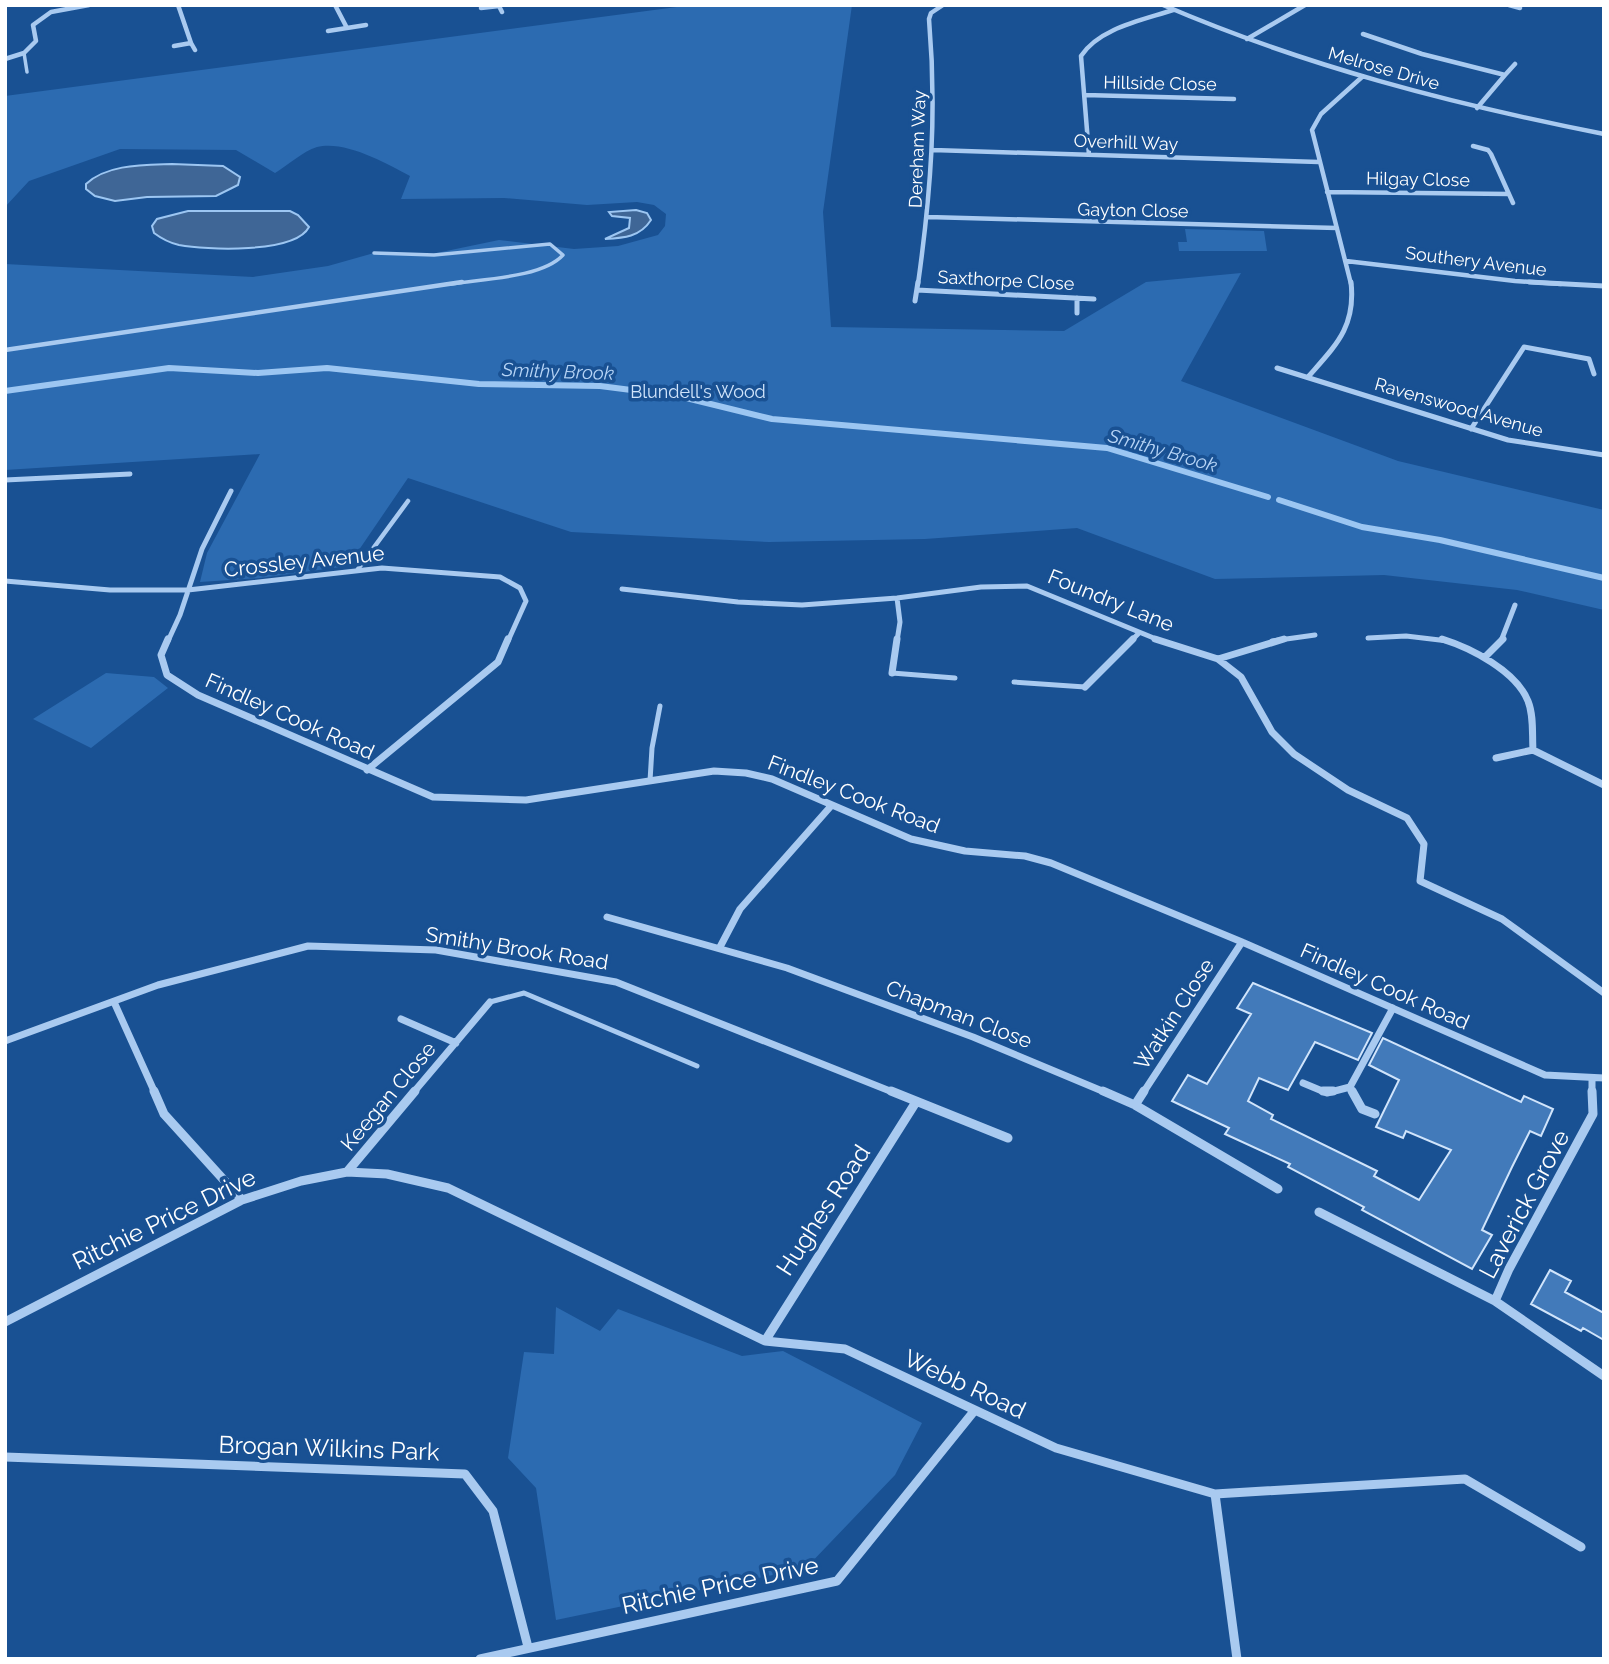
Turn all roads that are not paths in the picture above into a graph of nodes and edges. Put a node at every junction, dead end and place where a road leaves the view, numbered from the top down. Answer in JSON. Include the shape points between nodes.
{"nodes":[{"id":1,"x":89,"y":5,"type":"edge"},
{"id":2,"x":178,"y":5,"type":"edge"},
{"id":3,"x":335,"y":5,"type":"edge"},
{"id":4,"x":943,"y":5,"type":"edge"},
{"id":5,"x":1163,"y":5,"type":"edge"},
{"id":6,"x":1305,"y":5,"type":"edge"},
{"id":7,"x":1509,"y":5,"type":"edge"},
{"id":8,"x":499,"y":6,"type":"edge"},
{"id":9,"x":481,"y":8,"type":"dead end"},
{"id":10,"x":1520,"y":8,"type":"dead end"},
{"id":11,"x":1173,"y":10,"type":"junction"},
{"id":12,"x":502,"y":12,"type":"dead end"},
{"id":13,"x":366,"y":25,"type":"dead end"},
{"id":14,"x":347,"y":28,"type":"junction"},
{"id":15,"x":328,"y":31,"type":"dead end"},
{"id":16,"x":1369,"y":31,"type":"dead end"},
{"id":17,"x":1363,"y":34,"type":"junction"},
{"id":18,"x":1356,"y":38,"type":"dead end"},
{"id":19,"x":1247,"y":40,"type":"junction"},
{"id":20,"x":191,"y":43,"type":"junction"},
{"id":21,"x":174,"y":46,"type":"dead end"},
{"id":22,"x":195,"y":50,"type":"dead end"},
{"id":23,"x":24,"y":53,"type":"junction"},
{"id":24,"x":5,"y":59,"type":"edge"},
{"id":25,"x":1514,"y":64,"type":"dead end"},
{"id":26,"x":27,"y":72,"type":"dead end"},
{"id":27,"x":1505,"y":75,"type":"junction"},
{"id":28,"x":1362,"y":77,"type":"junction"},
{"id":29,"x":1209,"y":90,"type":"dead end"},
{"id":30,"x":1084,"y":95,"type":"junction"},
{"id":31,"x":1211,"y":98,"type":"junction"},
{"id":32,"x":1234,"y":99,"type":"dead end"},
{"id":33,"x":1477,"y":108,"type":"junction"},
{"id":34,"x":1604,"y":134,"type":"edge"},
{"id":35,"x":1473,"y":146,"type":"dead end"},
{"id":36,"x":933,"y":150,"type":"junction"},
{"id":37,"x":1089,"y":155,"type":"junction"},
{"id":38,"x":1319,"y":162,"type":"junction"},
{"id":39,"x":1327,"y":192,"type":"junction"},
{"id":40,"x":1509,"y":194,"type":"junction"},
{"id":41,"x":1513,"y":203,"type":"dead end"},
{"id":42,"x":928,"y":218,"type":"junction"},
{"id":43,"x":1337,"y":228,"type":"junction"},
{"id":44,"x":374,"y":253,"type":"dead end"},
{"id":45,"x":1346,"y":261,"type":"junction"},
{"id":46,"x":1604,"y":286,"type":"edge"},
{"id":47,"x":917,"y":290,"type":"junction"},
{"id":48,"x":1077,"y":298,"type":"junction"},
{"id":49,"x":1094,"y":299,"type":"dead end"},
{"id":50,"x":915,"y":301,"type":"dead end"},
{"id":51,"x":1077,"y":313,"type":"dead end"},
{"id":52,"x":5,"y":350,"type":"edge"},
{"id":53,"x":1277,"y":368,"type":"dead end"},
{"id":54,"x":1594,"y":374,"type":"dead end"},
{"id":55,"x":1308,"y":377,"type":"junction"},
{"id":56,"x":1471,"y":429,"type":"junction"},
{"id":57,"x":1604,"y":455,"type":"edge"},
{"id":58,"x":130,"y":474,"type":"dead end"},
{"id":59,"x":5,"y":480,"type":"edge"},
{"id":60,"x":231,"y":491,"type":"dead end"},
{"id":61,"x":408,"y":501,"type":"dead end"},
{"id":62,"x":358,"y":569,"type":"junction"},
{"id":63,"x":5,"y":581,"type":"edge"},
{"id":64,"x":622,"y":589,"type":"dead end"},
{"id":65,"x":188,"y":590,"type":"junction"},
{"id":66,"x":897,"y":598,"type":"junction"},
{"id":67,"x":1515,"y":605,"type":"dead end"},
{"id":68,"x":1138,"y":635,"type":"junction"},
{"id":69,"x":1315,"y":635,"type":"dead end"},
{"id":70,"x":1368,"y":638,"type":"dead end"},
{"id":71,"x":1485,"y":657,"type":"junction"},
{"id":72,"x":1218,"y":659,"type":"junction"},
{"id":73,"x":892,"y":673,"type":"joint"},
{"id":74,"x":955,"y":678,"type":"dead end"},
{"id":75,"x":1014,"y":682,"type":"dead end"},
{"id":76,"x":1086,"y":687,"type":"joint"},
{"id":77,"x":660,"y":706,"type":"dead end"},
{"id":78,"x":1533,"y":750,"type":"junction"},
{"id":79,"x":1496,"y":758,"type":"dead end"},
{"id":80,"x":367,"y":770,"type":"junction"},
{"id":81,"x":650,"y":781,"type":"junction"},
{"id":82,"x":1604,"y":785,"type":"edge"},
{"id":83,"x":831,"y":806,"type":"junction"},
{"id":84,"x":607,"y":916,"type":"dead end"},
{"id":85,"x":1242,"y":942,"type":"junction"},
{"id":86,"x":720,"y":947,"type":"junction"},
{"id":87,"x":1603,"y":990,"type":"edge"},
{"id":88,"x":114,"y":1002,"type":"junction"},
{"id":89,"x":490,"y":1002,"type":"joint"},
{"id":90,"x":1393,"y":1009,"type":"junction"},
{"id":91,"x":401,"y":1018,"type":"dead end"},
{"id":92,"x":5,"y":1041,"type":"edge"},
{"id":93,"x":456,"y":1043,"type":"junction"},
{"id":94,"x":697,"y":1066,"type":"dead end"},
{"id":95,"x":1604,"y":1078,"type":"edge"},
{"id":96,"x":1592,"y":1079,"type":"junction"},
{"id":97,"x":1303,"y":1083,"type":"dead end"},
{"id":98,"x":1350,"y":1087,"type":"junction"},
{"id":99,"x":916,"y":1102,"type":"junction"},
{"id":100,"x":1135,"y":1104,"type":"junction"},
{"id":101,"x":1375,"y":1114,"type":"dead end"},
{"id":102,"x":1008,"y":1138,"type":"dead end"},
{"id":103,"x":346,"y":1172,"type":"junction"},
{"id":104,"x":1278,"y":1189,"type":"dead end"},
{"id":105,"x":242,"y":1200,"type":"junction"},
{"id":106,"x":1319,"y":1212,"type":"dead end"},
{"id":107,"x":1495,"y":1301,"type":"junction"},
{"id":108,"x":5,"y":1322,"type":"edge"},
{"id":109,"x":765,"y":1341,"type":"junction"},
{"id":110,"x":1604,"y":1376,"type":"edge"},
{"id":111,"x":975,"y":1410,"type":"junction"},
{"id":112,"x":5,"y":1457,"type":"edge"},
{"id":113,"x":1215,"y":1494,"type":"junction"},
{"id":114,"x":1581,"y":1546,"type":"dead end"},
{"id":115,"x":528,"y":1647,"type":"junction"},
{"id":116,"x":480,"y":1659,"type":"edge"},
{"id":117,"x":1237,"y":1659,"type":"edge"}],
"edges":[{"from":1,"to":23,"type":"street","via":[[53,11],[37,20],[33,25],[36,41]]},
{"from":2,"to":20,"type":"street"},
{"from":3,"to":14,"type":"street"},
{"from":4,"to":36,"type":"street","name":"Dereham Way","via":[[929,19]]},
{"from":5,"to":11,"type":"street","name":"Melrose Drive"},
{"from":6,"to":19,"type":"street"},
{"from":7,"to":10,"type":"street"},
{"from":8,"to":9,"type":"street"},
{"from":8,"to":12,"type":"street"},
{"from":11,"to":19,"type":"street","name":"Melrose Drive"},
{"from":11,"to":30,"type":"street","via":[[1087,44],[1081,56]]},
{"from":13,"to":14,"type":"street"},
{"from":14,"to":15,"type":"street"},
{"from":16,"to":17,"type":"street"},
{"from":17,"to":18,"type":"street"},
{"from":17,"to":27,"type":"street"},
{"from":19,"to":28,"type":"street","name":"Melrose Drive"},
{"from":20,"to":21,"type":"street"},
{"from":20,"to":22,"type":"street"},
{"from":23,"to":24,"type":"street"},
{"from":23,"to":26,"type":"lane"},
{"from":25,"to":27,"type":"street"},
{"from":27,"to":33,"type":"street"},
{"from":28,"to":33,"type":"street","name":"Melrose Drive"},
{"from":28,"to":38,"type":"street","via":[[1316,122],[1312,130]]},
{"from":29,"to":31,"type":"street"},
{"from":30,"to":31,"type":"street","name":"Hillside Close"},
{"from":30,"to":37,"type":"street"},
{"from":31,"to":32,"type":"street","name":"Hillside Close"},
{"from":33,"to":34,"type":"street","name":"Melrose Drive"},
{"from":35,"to":40,"type":"street","name":"Hilgay Close","via":[[1488,150]]},
{"from":36,"to":37,"type":"street","name":"Overhill Way"},
{"from":36,"to":42,"type":"street","name":"Dereham Way"},
{"from":37,"to":38,"type":"street","name":"Overhill Way"},
{"from":38,"to":39,"type":"street"},
{"from":39,"to":40,"type":"street","name":"Hilgay Close"},
{"from":39,"to":43,"type":"street"},
{"from":40,"to":41,"type":"street","name":"Hilgay Close"},
{"from":42,"to":43,"type":"street","name":"Gayton Close"},
{"from":42,"to":47,"type":"street","name":"Dereham Way"},
{"from":43,"to":45,"type":"street"},
{"from":44,"to":52,"type":"lane","via":[[434,255],[550,244],[563,255],[559,261],[508,275]]},
{"from":45,"to":46,"type":"street","name":"Southery Avenue","via":[[1515,281]]},
{"from":45,"to":55,"type":"street","via":[[1352,314],[1340,338]]},
{"from":47,"to":48,"type":"street","name":"Saxthorpe Close"},
{"from":47,"to":50,"type":"street","name":"Dereham Way"},
{"from":48,"to":49,"type":"street","name":"Saxthorpe Close"},
{"from":48,"to":51,"type":"street"},
{"from":53,"to":55,"type":"street","name":"Ravenswood Avenue"},
{"from":54,"to":56,"type":"street","via":[[1589,359],[1524,347]]},
{"from":55,"to":56,"type":"street","name":"Ravenswood Avenue"},
{"from":56,"to":57,"type":"street","name":"Ravenswood Avenue","via":[[1508,440]]},
{"from":58,"to":59,"type":"street"},
{"from":60,"to":65,"type":"street","name":"Findley Cook Road"},
{"from":61,"to":62,"type":"lane"},
{"from":62,"to":65,"type":"street","name":"Crossley Avenue"},
{"from":62,"to":80,"type":"street","name":"Crossley Avenue","via":[[500,577],[520,588],[526,601],[498,662]]},
{"from":63,"to":65,"type":"street","name":"Crossley Avenue","via":[[110,590]]},
{"from":64,"to":66,"type":"street","name":"Foundry Lane","via":[[802,605]]},
{"from":65,"to":80,"type":"street","name":"Findley Cook Road","via":[[161,655],[167,675],[198,695]]},
{"from":66,"to":68,"type":"street","name":"Foundry Lane","via":[[1027,586]]},
{"from":66,"to":73,"type":"street","via":[[900,622]]},
{"from":67,"to":71,"type":"street","via":[[1510,627]]},
{"from":68,"to":72,"type":"street","name":"Foundry Lane"},
{"from":68,"to":76,"type":"street"},
{"from":69,"to":72,"type":"street","via":[[1272,641]]},
{"from":70,"to":71,"type":"street","via":[[1417,634],[1451,641]]},
{"from":71,"to":78,"type":"street","via":[[1523,692],[1530,708]]},
{"from":72,"to":87,"type":"street","name":"Foundry Lane","via":[[1241,677],[1272,732],[1294,754],[1348,790],[1407,818],[1424,844],[1420,881],[1502,919]]},
{"from":73,"to":74,"type":"lane"},
{"from":75,"to":76,"type":"lane"},
{"from":77,"to":81,"type":"lane"},
{"from":78,"to":79,"type":"street"},
{"from":78,"to":82,"type":"street"},
{"from":80,"to":81,"type":"street","name":"Findley Cook Road","via":[[433,797],[473,800],[526,800]]},
{"from":81,"to":83,"type":"street","name":"Findley Cook Road","via":[[714,771],[746,773],[772,779]]},
{"from":83,"to":85,"type":"street","name":"Findley Cook Road","via":[[911,839],[1051,863]]},
{"from":83,"to":86,"type":"street","via":[[740,909]]},
{"from":84,"to":86,"type":"street","name":"Chapman Close"},
{"from":85,"to":90,"type":"street","name":"Findley Cook Road"},
{"from":85,"to":100,"type":"street","name":"Watkin Close"},
{"from":86,"to":100,"type":"street","name":"Chapman Close","via":[[973,1037]]},
{"from":88,"to":92,"type":"street","name":"Smithy Brook Road"},
{"from":88,"to":99,"type":"street","name":"Smithy Brook Road","via":[[158,985],[308,946],[436,950],[616,982]]},
{"from":88,"to":105,"type":"street","via":[[164,1114]]},
{"from":89,"to":93,"type":"street","name":"Keegan Close"},
{"from":89,"to":94,"type":"lane","via":[[524,993]]},
{"from":90,"to":96,"type":"street","name":"Findley Cook Road","via":[[1545,1075]]},
{"from":90,"to":98,"type":"street"},
{"from":91,"to":93,"type":"street","name":"Keegan Close"},
{"from":93,"to":103,"type":"street","name":"Keegan Close"},
{"from":95,"to":96,"type":"street","name":"Findley Cook Road"},
{"from":96,"to":107,"type":"street","name":"Laverick Grove","via":[[1593,1114]]},
{"from":97,"to":98,"type":"street","via":[[1327,1093]]},
{"from":98,"to":101,"type":"street","via":[[1362,1109]]},
{"from":99,"to":102,"type":"street","name":"Smithy Brook Road"},
{"from":99,"to":109,"type":"street","name":"Hughes Road"},
{"from":100,"to":104,"type":"street","name":"Chapman Close"},
{"from":103,"to":105,"type":"street","name":"Ritchie Price Drive"},
{"from":103,"to":109,"type":"street","name":"Webb Road","via":[[387,1174],[448,1188]]},
{"from":105,"to":108,"type":"street","name":"Ritchie Price Drive"},
{"from":106,"to":107,"type":"street"},
{"from":107,"to":110,"type":"street","name":"Laverick Grove"},
{"from":109,"to":111,"type":"street","name":"Webb Road","via":[[845,1349]]},
{"from":111,"to":113,"type":"street","name":"Webb Road","via":[[1056,1448]]},
{"from":111,"to":115,"type":"street","name":"Ritchie Price Drive","via":[[837,1581]]},
{"from":112,"to":115,"type":"street","name":"Brogan Wilkins Park","via":[[465,1474],[493,1511]]},
{"from":113,"to":114,"type":"street","name":"Webb Road","via":[[1465,1479]]},
{"from":113,"to":117,"type":"street"},
{"from":115,"to":116,"type":"street","name":"Ritchie Price Drive"}]}
